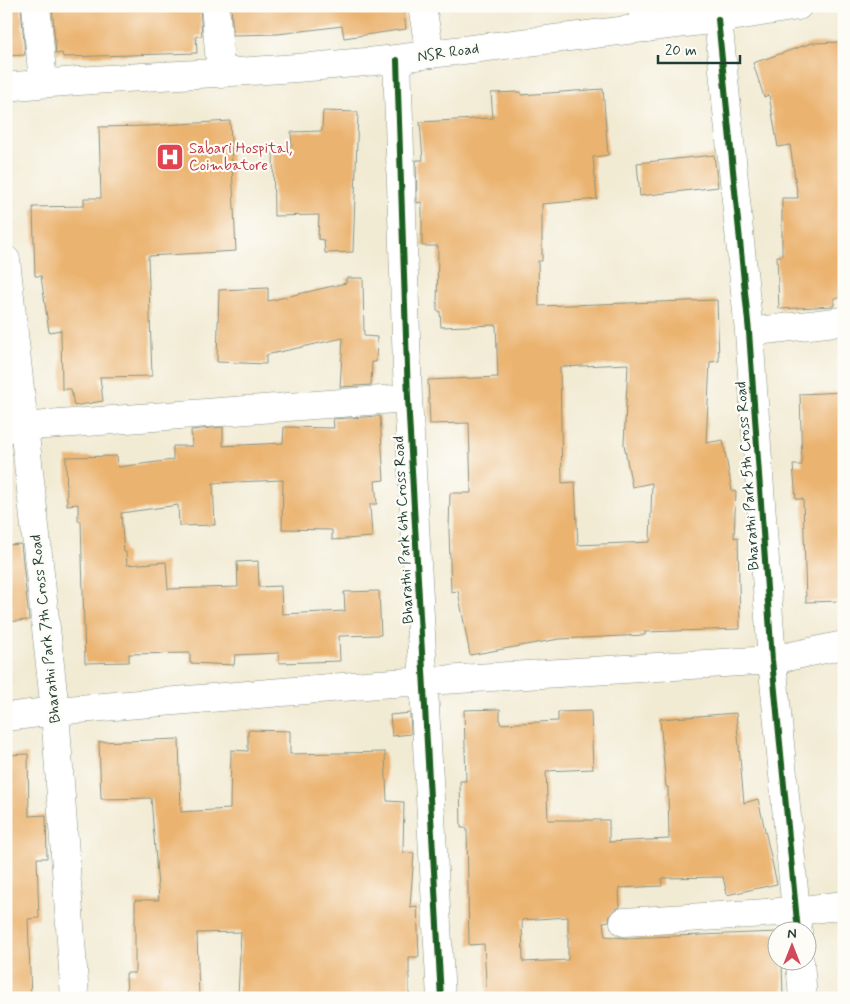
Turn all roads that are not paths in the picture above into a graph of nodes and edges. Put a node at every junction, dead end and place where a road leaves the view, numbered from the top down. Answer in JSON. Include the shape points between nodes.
{"nodes":[{"id":1,"x":36,"y":6,"type":"edge"},
{"id":2,"x":215,"y":6,"type":"edge"},
{"id":3,"x":422,"y":6,"type":"edge"},
{"id":4,"x":798,"y":6,"type":"edge"},
{"id":5,"x":644,"y":17,"type":"edge"},
{"id":6,"x":718,"y":19,"type":"junction"},
{"id":7,"x":430,"y":54,"type":"junction"},
{"id":8,"x":398,"y":60,"type":"junction"},
{"id":9,"x":221,"y":74,"type":"junction"},
{"id":10,"x":43,"y":83,"type":"junction"},
{"id":11,"x":6,"y":87,"type":"edge"},
{"id":12,"x":6,"y":260,"type":"edge"},
{"id":13,"x":844,"y":322,"type":"edge"},
{"id":14,"x":749,"y":332,"type":"junction"},
{"id":15,"x":408,"y":398,"type":"junction"},
{"id":16,"x":15,"y":427,"type":"edge"},
{"id":17,"x":844,"y":645,"type":"edge"},
{"id":18,"x":772,"y":660,"type":"junction"},
{"id":19,"x":424,"y":681,"type":"junction"},
{"id":20,"x":54,"y":711,"type":"junction"},
{"id":21,"x":6,"y":718,"type":"edge"},
{"id":22,"x":844,"y":905,"type":"edge"},
{"id":23,"x":797,"y":921,"type":"edge"},
{"id":24,"x":624,"y":922,"type":"dead end"},
{"id":25,"x":801,"y":972,"type":"edge"},
{"id":26,"x":75,"y":998,"type":"edge"},
{"id":27,"x":441,"y":998,"type":"edge"},
{"id":28,"x":803,"y":998,"type":"edge"}],
"edges":[{"from":1,"to":10,"type":"street"},
{"from":2,"to":9,"type":"street"},
{"from":3,"to":7,"type":"street"},
{"from":4,"to":6,"type":"street","name":"NSR Road"},
{"from":5,"to":6,"type":"street","name":"NSR Road"},
{"from":5,"to":7,"type":"street","name":"NSR Road"},
{"from":6,"to":14,"type":"street","name":"Bharathi Park 5th Cross Road"},
{"from":7,"to":8,"type":"street","name":"NSR Road"},
{"from":8,"to":9,"type":"street","name":"NSR Road"},
{"from":8,"to":15,"type":"street","name":"Bharathi Park 6th Cross Road"},
{"from":9,"to":10,"type":"street","name":"NSR Road"},
{"from":10,"to":11,"type":"street","name":"NSR Road"},
{"from":12,"to":16,"type":"street","name":"Bharathi Park 7th Cross Road"},
{"from":13,"to":14,"type":"street"},
{"from":14,"to":18,"type":"street","name":"Bharathi Park 5th Cross Road"},
{"from":15,"to":16,"type":"street"},
{"from":15,"to":19,"type":"street","name":"Bharathi Park 6th Cross Road"},
{"from":16,"to":20,"type":"street","name":"Bharathi Park 7th Cross Road"},
{"from":17,"to":18,"type":"street"},
{"from":18,"to":19,"type":"street"},
{"from":18,"to":23,"type":"street","name":"Bharathi Park 5th Cross Road"},
{"from":19,"to":20,"type":"street"},
{"from":19,"to":27,"type":"street","name":"Bharathi Park 6th Cross Road"},
{"from":20,"to":21,"type":"street"},
{"from":20,"to":26,"type":"street","name":"Bharathi Park 7th Cross Road"},
{"from":22,"to":23,"type":"street"},
{"from":23,"to":24,"type":"street"},
{"from":25,"to":28,"type":"street"}]}
